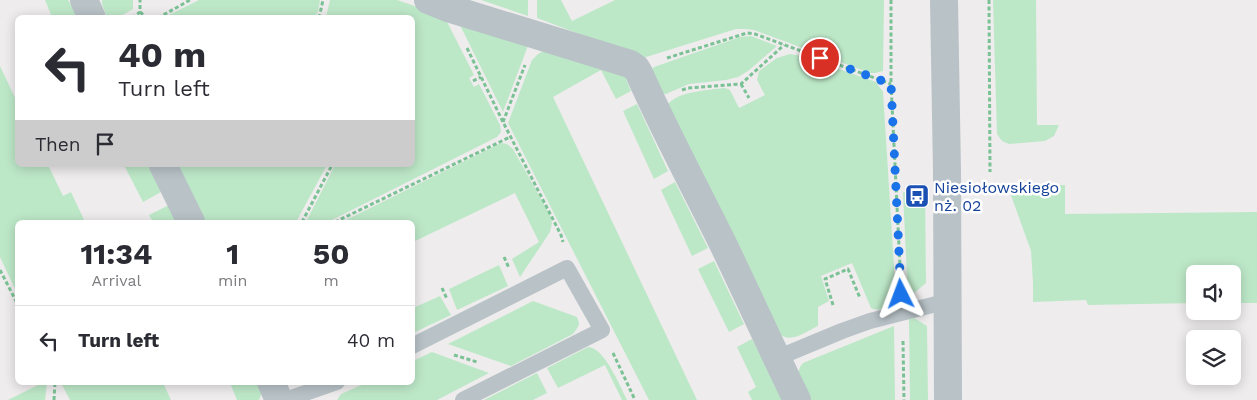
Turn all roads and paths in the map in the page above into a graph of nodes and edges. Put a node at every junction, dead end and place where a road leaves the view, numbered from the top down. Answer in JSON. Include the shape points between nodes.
{"nodes":[{"id":1,"x":84,"y":0,"type":"edge"},
{"id":2,"x":140,"y":0,"type":"edge"},
{"id":3,"x":190,"y":0,"type":"edge"},
{"id":4,"x":323,"y":0,"type":"edge"},
{"id":5,"x":891,"y":0,"type":"edge"},
{"id":6,"x":944,"y":0,"type":"edge"},
{"id":7,"x":989,"y":0,"type":"edge"},
{"id":8,"x":438,"y":4,"type":"edge"},
{"id":9,"x":140,"y":12,"type":"junction"},
{"id":10,"x":91,"y":15,"type":"edge"},
{"id":11,"x":136,"y":15,"type":"edge"},
{"id":12,"x":144,"y":15,"type":"edge"},
{"id":13,"x":163,"y":15,"type":"edge"},
{"id":14,"x":320,"y":15,"type":"edge"},
{"id":15,"x":784,"y":45,"type":"junction"},
{"id":16,"x":636,"y":68,"type":"junction"},
{"id":17,"x":481,"y":77,"type":"junction"},
{"id":18,"x":473,"y":81,"type":"dead end"},
{"id":19,"x":741,"y":84,"type":"junction"},
{"id":20,"x":891,"y":84,"type":"junction"},
{"id":21,"x":749,"y":98,"type":"dead end"},
{"id":22,"x":652,"y":104,"type":"junction"},
{"id":23,"x":510,"y":137,"type":"junction"},
{"id":24,"x":164,"y":167,"type":"edge"},
{"id":25,"x":331,"y":167,"type":"edge"},
{"id":26,"x":990,"y":172,"type":"dead end"},
{"id":27,"x":190,"y":220,"type":"edge"},
{"id":28,"x":303,"y":220,"type":"edge"},
{"id":29,"x":339,"y":220,"type":"edge"},
{"id":30,"x":567,"y":268,"type":"junction"},
{"id":31,"x":0,"y":270,"type":"edge"},
{"id":32,"x":15,"y":299,"type":"edge"},
{"id":33,"x":948,"y":301,"type":"junction"},
{"id":34,"x":902,"y":312,"type":"junction"},
{"id":35,"x":870,"y":321,"type":"junction"},
{"id":36,"x":602,"y":330,"type":"junction"},
{"id":37,"x":842,"y":331,"type":"junction"},
{"id":38,"x":415,"y":345,"type":"edge"},
{"id":39,"x":776,"y":358,"type":"junction"},
{"id":40,"x":516,"y":374,"type":"junction"},
{"id":41,"x":55,"y":385,"type":"edge"},
{"id":42,"x":272,"y":385,"type":"edge"},
{"id":43,"x":328,"y":385,"type":"edge"},
{"id":44,"x":54,"y":400,"type":"edge"},
{"id":45,"x":279,"y":400,"type":"edge"},
{"id":46,"x":285,"y":400,"type":"edge"},
{"id":47,"x":463,"y":400,"type":"edge"},
{"id":48,"x":635,"y":400,"type":"edge"},
{"id":49,"x":796,"y":400,"type":"edge"},
{"id":50,"x":904,"y":400,"type":"edge"},
{"id":51,"x":948,"y":400,"type":"edge"}],
"edges":[{"from":1,"to":10,"type":"street"},
{"from":2,"to":9,"type":"path"},
{"from":3,"to":13,"type":"path"},
{"from":4,"to":14,"type":"path"},
{"from":5,"to":20,"type":"path"},
{"from":6,"to":33,"type":"street"},
{"from":7,"to":26,"type":"path"},
{"from":8,"to":16,"type":"street"},
{"from":8,"to":17,"type":"path"},
{"from":9,"to":11,"type":"path"},
{"from":9,"to":12,"type":"path"},
{"from":15,"to":16,"type":"path","via":[[747,33]]},
{"from":15,"to":19,"type":"path"},
{"from":15,"to":20,"type":"path"},
{"from":16,"to":22,"type":"street"},
{"from":17,"to":18,"type":"path"},
{"from":17,"to":23,"type":"path"},
{"from":19,"to":21,"type":"path"},
{"from":19,"to":22,"type":"path","via":[[688,88]]},
{"from":20,"to":34,"type":"path"},
{"from":22,"to":39,"type":"street"},
{"from":23,"to":29,"type":"path"},
{"from":23,"to":30,"type":"path","via":[[561,235]]},
{"from":24,"to":27,"type":"street"},
{"from":25,"to":28,"type":"path"},
{"from":30,"to":36,"type":"lane"},
{"from":30,"to":38,"type":"lane"},
{"from":31,"to":32,"type":"path"},
{"from":33,"to":34,"type":"lane"},
{"from":33,"to":51,"type":"street"},
{"from":34,"to":35,"type":"lane"},
{"from":34,"to":50,"type":"path"},
{"from":35,"to":37,"type":"lane"},
{"from":35,"to":37,"type":"path","via":[[848,269],[825,279]]},
{"from":36,"to":40,"type":"lane"},
{"from":36,"to":48,"type":"path"},
{"from":37,"to":39,"type":"lane"},
{"from":38,"to":40,"type":"path"},
{"from":39,"to":49,"type":"street"},
{"from":40,"to":47,"type":"lane"},
{"from":41,"to":44,"type":"path"},
{"from":42,"to":45,"type":"street"},
{"from":43,"to":46,"type":"lane"}]}
